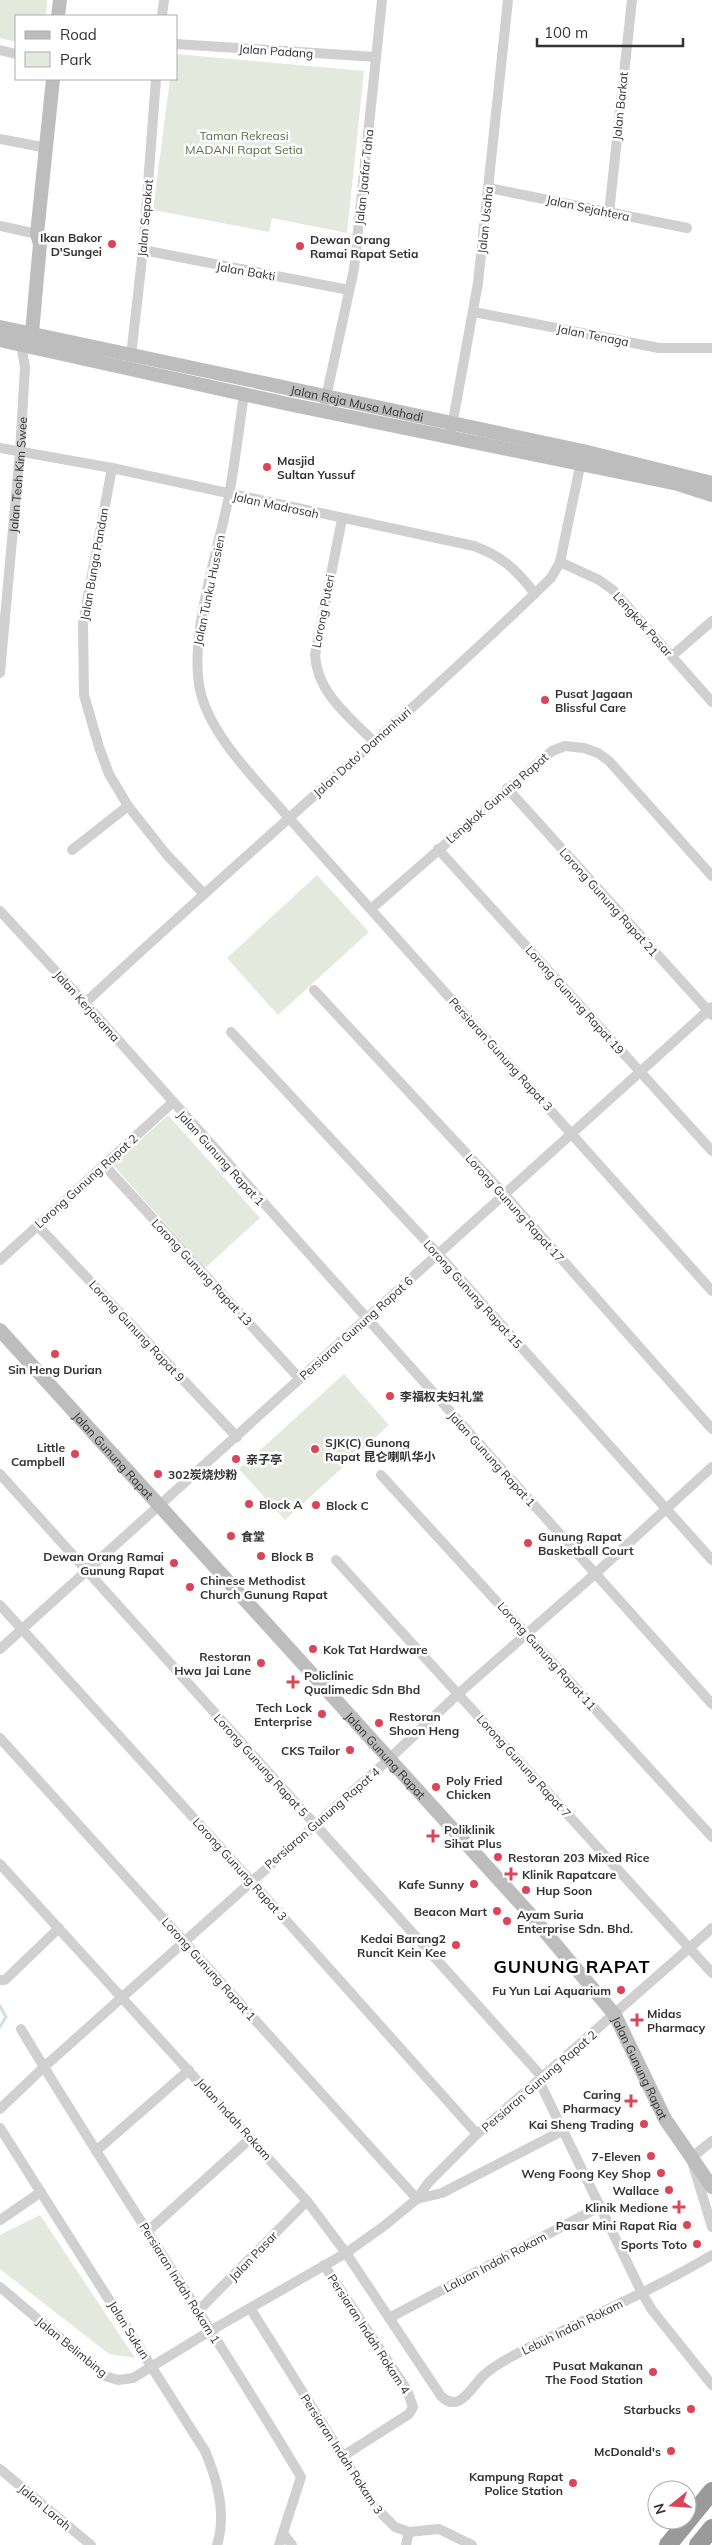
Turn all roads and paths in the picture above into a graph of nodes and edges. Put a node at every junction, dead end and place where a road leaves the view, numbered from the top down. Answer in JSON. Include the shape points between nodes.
{"nodes":[{"id":1,"x":60,"y":0,"type":"edge"},
{"id":2,"x":164,"y":0,"type":"edge"},
{"id":3,"x":382,"y":0,"type":"edge"},
{"id":4,"x":508,"y":0,"type":"edge"},
{"id":5,"x":632,"y":0,"type":"edge"},
{"id":6,"x":58,"y":15,"type":"edge"},
{"id":7,"x":162,"y":15,"type":"edge"},
{"id":8,"x":178,"y":44,"type":"edge"},
{"id":9,"x":0,"y":50,"type":"edge"},
{"id":10,"x":15,"y":54,"type":"edge"},
{"id":11,"x":376,"y":57,"type":"junction"},
{"id":12,"x":53,"y":80,"type":"edge"},
{"id":13,"x":156,"y":80,"type":"edge"},
{"id":14,"x":0,"y":139,"type":"edge"},
{"id":15,"x":46,"y":148,"type":"junction"},
{"id":16,"x":488,"y":188,"type":"junction"},
{"id":17,"x":609,"y":212,"type":"junction"},
{"id":18,"x":0,"y":226,"type":"edge"},
{"id":19,"x":687,"y":228,"type":"dead end"},
{"id":20,"x":37,"y":234,"type":"junction"},
{"id":21,"x":143,"y":250,"type":"junction"},
{"id":22,"x":349,"y":290,"type":"junction"},
{"id":23,"x":474,"y":312,"type":"junction"},
{"id":24,"x":0,"y":328,"type":"edge"},
{"id":25,"x":0,"y":340,"type":"edge"},
{"id":26,"x":27,"y":340,"type":"junction"},
{"id":27,"x":712,"y":348,"type":"edge"},
{"id":28,"x":131,"y":356,"type":"junction"},
{"id":29,"x":244,"y":394,"type":"junction"},
{"id":30,"x":325,"y":404,"type":"junction"},
{"id":31,"x":451,"y":431,"type":"junction"},
{"id":32,"x":0,"y":448,"type":"edge"},
{"id":33,"x":20,"y":452,"type":"junction"},
{"id":34,"x":582,"y":458,"type":"junction"},
{"id":35,"x":112,"y":468,"type":"junction"},
{"id":36,"x":712,"y":483,"type":"edge"},
{"id":37,"x":229,"y":495,"type":"junction"},
{"id":38,"x":712,"y":495,"type":"edge"},
{"id":39,"x":342,"y":519,"type":"junction"},
{"id":40,"x":560,"y":562,"type":"junction"},
{"id":41,"x":535,"y":594,"type":"junction"},
{"id":42,"x":712,"y":621,"type":"edge"},
{"id":43,"x":672,"y":656,"type":"junction"},
{"id":44,"x":0,"y":673,"type":"edge"},
{"id":45,"x":712,"y":702,"type":"edge"},
{"id":46,"x":374,"y":742,"type":"junction"},
{"id":47,"x":506,"y":788,"type":"junction"},
{"id":48,"x":128,"y":806,"type":"junction"},
{"id":49,"x":289,"y":818,"type":"junction"},
{"id":50,"x":438,"y":849,"type":"junction"},
{"id":51,"x":72,"y":850,"type":"dead end"},
{"id":52,"x":712,"y":876,"type":"edge"},
{"id":53,"x":203,"y":893,"type":"junction"},
{"id":54,"x":371,"y":909,"type":"junction"},
{"id":55,"x":0,"y":912,"type":"edge"},
{"id":56,"x":314,"y":990,"type":"dead end"},
{"id":57,"x":85,"y":1003,"type":"junction"},
{"id":58,"x":711,"y":1011,"type":"edge"},
{"id":59,"x":231,"y":1032,"type":"dead end"},
{"id":60,"x":641,"y":1072,"type":"junction"},
{"id":61,"x":172,"y":1103,"type":"junction"},
{"id":62,"x":572,"y":1134,"type":"junction"},
{"id":63,"x":712,"y":1151,"type":"edge"},
{"id":64,"x":104,"y":1165,"type":"junction"},
{"id":65,"x":504,"y":1194,"type":"junction"},
{"id":66,"x":38,"y":1226,"type":"junction"},
{"id":67,"x":438,"y":1254,"type":"junction"},
{"id":68,"x":0,"y":1260,"type":"edge"},
{"id":69,"x":712,"y":1291,"type":"edge"},
{"id":70,"x":367,"y":1320,"type":"junction"},
{"id":71,"x":0,"y":1330,"type":"edge"},
{"id":72,"x":300,"y":1379,"type":"junction"},
{"id":73,"x":712,"y":1429,"type":"edge"},
{"id":74,"x":237,"y":1437,"type":"junction"},
{"id":75,"x":712,"y":1467,"type":"edge"},
{"id":76,"x":0,"y":1474,"type":"edge"},
{"id":77,"x":381,"y":1475,"type":"dead end"},
{"id":78,"x":159,"y":1505,"type":"junction"},
{"id":79,"x":665,"y":1508,"type":"junction"},
{"id":80,"x":336,"y":1560,"type":"dead end"},
{"id":81,"x":712,"y":1560,"type":"edge"},
{"id":82,"x":86,"y":1570,"type":"junction"},
{"id":83,"x":595,"y":1574,"type":"junction"},
{"id":84,"x":0,"y":1605,"type":"edge"},
{"id":85,"x":21,"y":1629,"type":"junction"},
{"id":86,"x":527,"y":1634,"type":"junction"},
{"id":87,"x":0,"y":1649,"type":"edge"},
{"id":88,"x":458,"y":1694,"type":"junction"},
{"id":89,"x":712,"y":1704,"type":"edge"},
{"id":90,"x":0,"y":1738,"type":"edge"},
{"id":91,"x":388,"y":1760,"type":"junction"},
{"id":92,"x":314,"y":1824,"type":"junction"},
{"id":93,"x":712,"y":1837,"type":"edge"},
{"id":94,"x":1,"y":1868,"type":"edge"},
{"id":95,"x":251,"y":1881,"type":"junction"},
{"id":96,"x":59,"y":1928,"type":"junction"},
{"id":97,"x":712,"y":1928,"type":"edge"},
{"id":98,"x":185,"y":1943,"type":"junction"},
{"id":99,"x":689,"y":1948,"type":"junction"},
{"id":100,"x":712,"y":1973,"type":"edge"},
{"id":101,"x":0,"y":1980,"type":"edge"},
{"id":102,"x":123,"y":1997,"type":"junction"},
{"id":103,"x":615,"y":2015,"type":"junction"},
{"id":104,"x":21,"y":2029,"type":"dead end"},
{"id":105,"x":44,"y":2067,"type":"junction"},
{"id":106,"x":189,"y":2070,"type":"junction"},
{"id":107,"x":541,"y":2080,"type":"junction"},
{"id":108,"x":0,"y":2109,"type":"edge"},
{"id":109,"x":0,"y":2128,"type":"edge"},
{"id":110,"x":564,"y":2130,"type":"junction"},
{"id":111,"x":477,"y":2134,"type":"junction"},
{"id":112,"x":251,"y":2138,"type":"junction"},
{"id":113,"x":711,"y":2145,"type":"edge"},
{"id":114,"x":96,"y":2151,"type":"junction"},
{"id":115,"x":691,"y":2158,"type":"junction"},
{"id":116,"x":712,"y":2187,"type":"edge"},
{"id":117,"x":41,"y":2192,"type":"junction"},
{"id":118,"x":417,"y":2199,"type":"junction"},
{"id":119,"x":307,"y":2201,"type":"junction"},
{"id":120,"x":601,"y":2206,"type":"junction"},
{"id":121,"x":0,"y":2220,"type":"edge"},
{"id":122,"x":712,"y":2227,"type":"edge"},
{"id":123,"x":148,"y":2231,"type":"junction"},
{"id":124,"x":346,"y":2253,"type":"junction"},
{"id":125,"x":712,"y":2255,"type":"edge"},
{"id":126,"x":324,"y":2265,"type":"junction"},
{"id":127,"x":0,"y":2287,"type":"edge"},
{"id":128,"x":642,"y":2293,"type":"junction"},
{"id":129,"x":250,"y":2308,"type":"junction"},
{"id":130,"x":198,"y":2312,"type":"junction"},
{"id":131,"x":389,"y":2318,"type":"junction"},
{"id":132,"x":210,"y":2330,"type":"junction"},
{"id":133,"x":152,"y":2368,"type":"junction"},
{"id":134,"x":712,"y":2385,"type":"edge"},
{"id":135,"x":441,"y":2396,"type":"joint"},
{"id":136,"x":344,"y":2456,"type":"junction"},
{"id":137,"x":0,"y":2469,"type":"edge"},
{"id":138,"x":712,"y":2492,"type":"edge"},
{"id":139,"x":712,"y":2503,"type":"edge"},
{"id":140,"x":712,"y":2528,"type":"edge"},
{"id":141,"x":409,"y":2532,"type":"junction"},
{"id":142,"x":283,"y":2533,"type":"junction"},
{"id":143,"x":91,"y":2545,"type":"edge"},
{"id":144,"x":217,"y":2545,"type":"edge"},
{"id":145,"x":279,"y":2545,"type":"edge"},
{"id":146,"x":292,"y":2545,"type":"edge"},
{"id":147,"x":406,"y":2545,"type":"edge"},
{"id":148,"x":472,"y":2545,"type":"edge"},
{"id":149,"x":668,"y":2545,"type":"edge"},
{"id":150,"x":676,"y":2545,"type":"edge"},
{"id":151,"x":698,"y":2545,"type":"edge"}],
"edges":[{"from":1,"to":6,"type":"street"},
{"from":2,"to":7,"type":"street"},
{"from":3,"to":11,"type":"street","name":"Jalan Jaafar Taha"},
{"from":4,"to":16,"type":"street","name":"Jalan Usaha"},
{"from":5,"to":17,"type":"street","name":"Jalan Barkat"},
{"from":8,"to":11,"type":"street","name":"Jalan Padang"},
{"from":9,"to":10,"type":"street"},
{"from":11,"to":22,"type":"street","name":"Jalan Jaafar Taha","via":[[354,269]]},
{"from":12,"to":15,"type":"street","name":"Jalan Teoh Kim Swee"},
{"from":13,"to":21,"type":"street","name":"Jalan Sepakat"},
{"from":14,"to":15,"type":"street"},
{"from":15,"to":20,"type":"street","name":"Jalan Teoh Kim Swee"},
{"from":16,"to":17,"type":"street","name":"Jalan Sejahtera"},
{"from":16,"to":23,"type":"street","name":"Jalan Usaha"},
{"from":17,"to":19,"type":"street","name":"Jalan Sejahtera"},
{"from":18,"to":20,"type":"street"},
{"from":20,"to":26,"type":"street","name":"Jalan Teoh Kim Swee","via":[[40,244]]},
{"from":21,"to":22,"type":"street","name":"Jalan Bakti"},
{"from":21,"to":28,"type":"street","name":"Jalan Sepakat"},
{"from":22,"to":30,"type":"street","name":"Jalan Jaafar Taha"},
{"from":23,"to":27,"type":"street","name":"Jalan Tenaga","via":[[659,348]]},
{"from":23,"to":31,"type":"street","name":"Jalan Usaha"},
{"from":24,"to":26,"type":"street","name":"Jalan Raja Musa Mahadi"},
{"from":25,"to":26,"type":"street","name":"Jalan Raja Musa Mahadi"},
{"from":26,"to":28,"type":"street","name":"Jalan Raja Musa Mahadi"},
{"from":26,"to":29,"type":"street","name":"Jalan Raja Musa Mahadi"},
{"from":26,"to":33,"type":"street","name":"Jalan Teoh Kim Swee"},
{"from":28,"to":30,"type":"street","name":"Jalan Raja Musa Mahadi"},
{"from":29,"to":30,"type":"street","name":"Jalan Raja Musa Mahadi"},
{"from":29,"to":37,"type":"street","name":"Jalan Tunku Hussien"},
{"from":30,"to":31,"type":"street","name":"Jalan Raja Musa Mahadi"},
{"from":31,"to":34,"type":"street","name":"Jalan Raja Musa Mahadi"},
{"from":32,"to":33,"type":"street","name":"Jalan Madrasah"},
{"from":33,"to":35,"type":"street","name":"Jalan Madrasah"},
{"from":33,"to":44,"type":"street","name":"Jalan Teoh Kim Swee"},
{"from":34,"to":36,"type":"street","name":"Jalan Raja Musa Mahadi","via":[[698,477]]},
{"from":34,"to":38,"type":"street","name":"Jalan Raja Musa Mahadi"},
{"from":34,"to":40,"type":"street","name":"Jalan Dato' Damanhuri"},
{"from":35,"to":37,"type":"street","name":"Jalan Madrasah"},
{"from":35,"to":48,"type":"street","name":"Jalan Bunga Pandan","via":[[83,623],[84,695],[106,765]]},
{"from":37,"to":39,"type":"street","name":"Jalan Madrasah"},
{"from":37,"to":49,"type":"street","name":"Jalan Tunku Hussien","via":[[197,650],[201,694],[209,714],[231,748]]},
{"from":39,"to":41,"type":"street","name":"Jalan Madrasah","via":[[474,546],[493,553],[518,572]]},
{"from":39,"to":46,"type":"street","name":"Lorong Puteri","via":[[315,655],[316,670],[331,697]]},
{"from":40,"to":41,"type":"street","name":"Jalan Dato' Damanhuri","via":[[552,578]]},
{"from":40,"to":43,"type":"street","name":"Lengkok Pasar","via":[[613,590]]},
{"from":41,"to":46,"type":"street","name":"Jalan Dato' Damanhuri"},
{"from":42,"to":43,"type":"street"},
{"from":43,"to":45,"type":"street","name":"Lengkok Pasar"},
{"from":46,"to":49,"type":"street","name":"Jalan Dato' Damanhuri"},
{"from":47,"to":50,"type":"street","name":"Lengkok Gunung Rapat"},
{"from":47,"to":52,"type":"street","name":"Lengkok Gunung Rapat","via":[[552,751],[565,746],[598,753],[609,760]]},
{"from":47,"to":58,"type":"street","name":"Lorong Gunung Rapat 21"},
{"from":48,"to":51,"type":"street"},
{"from":48,"to":53,"type":"street","name":"Jalan Bunga Pandan"},
{"from":49,"to":53,"type":"street","name":"Jalan Dato' Damanhuri"},
{"from":49,"to":54,"type":"street","name":"Persiaran Gunung Rapat 3"},
{"from":50,"to":54,"type":"street","name":"Lengkok Gunung Rapat"},
{"from":50,"to":60,"type":"street","name":"Lorong Gunung Rapat 19"},
{"from":53,"to":57,"type":"street","name":"Jalan Dato' Damanhuri"},
{"from":54,"to":62,"type":"street","name":"Persiaran Gunung Rapat 3"},
{"from":55,"to":57,"type":"street","name":"Jalan Kerjasama"},
{"from":56,"to":65,"type":"street","name":"Lorong Gunung Rapat 17"},
{"from":57,"to":61,"type":"street","name":"Jalan Kerjasama"},
{"from":58,"to":60,"type":"street","name":"Persiaran Gunung Rapat 6"},
{"from":59,"to":67,"type":"street","name":"Lorong Gunung Rapat 15"},
{"from":60,"to":62,"type":"street","name":"Persiaran Gunung Rapat 6"},
{"from":60,"to":63,"type":"street","name":"Lorong Gunung Rapat 19"},
{"from":61,"to":64,"type":"street","name":"Lorong Gunung Rapat 2"},
{"from":61,"to":70,"type":"street","name":"Jalan Gunung Rapat 1"},
{"from":62,"to":65,"type":"street","name":"Persiaran Gunung Rapat 6"},
{"from":62,"to":69,"type":"street","name":"Persiaran Gunung Rapat 3"},
{"from":64,"to":66,"type":"street","name":"Lorong Gunung Rapat 2"},
{"from":64,"to":72,"type":"street","name":"Lorong Gunung Rapat 13"},
{"from":65,"to":67,"type":"street","name":"Persiaran Gunung Rapat 6"},
{"from":65,"to":73,"type":"street","name":"Lorong Gunung Rapat 17"},
{"from":66,"to":68,"type":"street","name":"Lorong Gunung Rapat 2"},
{"from":66,"to":74,"type":"street","name":"Lorong Gunung Rapat 9"},
{"from":67,"to":70,"type":"street","name":"Persiaran Gunung Rapat 6"},
{"from":67,"to":79,"type":"street","name":"Lorong Gunung Rapat 15"},
{"from":70,"to":72,"type":"street","name":"Persiaran Gunung Rapat 6"},
{"from":70,"to":83,"type":"street","name":"Jalan Gunung Rapat 1"},
{"from":71,"to":78,"type":"street","name":"Jalan Gunung Rapat"},
{"from":72,"to":74,"type":"street","name":"Persiaran Gunung Rapat 6"},
{"from":74,"to":78,"type":"street","name":"Persiaran Gunung Rapat 6"},
{"from":75,"to":79,"type":"street","name":"Persiaran Gunung Rapat 4"},
{"from":76,"to":82,"type":"street","name":"Lorong Gunung Rapat 5"},
{"from":77,"to":86,"type":"street","name":"Lorong Gunung Rapat 11"},
{"from":78,"to":82,"type":"street","name":"Persiaran Gunung Rapat 6"},
{"from":78,"to":91,"type":"street","name":"Jalan Gunung Rapat"},
{"from":79,"to":81,"type":"street","name":"Lorong Gunung Rapat 15"},
{"from":79,"to":83,"type":"street","name":"Persiaran Gunung Rapat 4"},
{"from":80,"to":88,"type":"street","name":"Lorong Gunung Rapat 7"},
{"from":82,"to":85,"type":"street","name":"Persiaran Gunung Rapat 6"},
{"from":82,"to":92,"type":"street","name":"Lorong Gunung Rapat 5"},
{"from":83,"to":86,"type":"street","name":"Persiaran Gunung Rapat 4"},
{"from":83,"to":89,"type":"street","name":"Jalan Gunung Rapat 1"},
{"from":84,"to":85,"type":"street","name":"Lorong Gunung Rapat 3"},
{"from":85,"to":87,"type":"street","name":"Persiaran Gunung Rapat 6"},
{"from":85,"to":95,"type":"street","name":"Lorong Gunung Rapat 3"},
{"from":86,"to":88,"type":"street","name":"Persiaran Gunung Rapat 4"},
{"from":86,"to":93,"type":"street","name":"Lorong Gunung Rapat 11"},
{"from":88,"to":91,"type":"street","name":"Persiaran Gunung Rapat 4"},
{"from":88,"to":99,"type":"street","name":"Lorong Gunung Rapat 7"},
{"from":90,"to":98,"type":"street","name":"Lorong Gunung Rapat 1"},
{"from":91,"to":92,"type":"street","name":"Persiaran Gunung Rapat 4"},
{"from":91,"to":103,"type":"street","name":"Jalan Gunung Rapat","via":[[530,1914]]},
{"from":92,"to":95,"type":"street","name":"Persiaran Gunung Rapat 4"},
{"from":92,"to":107,"type":"street","name":"Lorong Gunung Rapat 5"},
{"from":94,"to":96,"type":"street","name":"Jalan Indah Rokam"},
{"from":95,"to":98,"type":"street","name":"Persiaran Gunung Rapat 4"},
{"from":95,"to":111,"type":"street","name":"Lorong Gunung Rapat 3"},
{"from":96,"to":101,"type":"street","via":[[4,1980]]},
{"from":96,"to":102,"type":"street","name":"Jalan Indah Rokam"},
{"from":97,"to":99,"type":"street","name":"Persiaran Gunung Rapat 2"},
{"from":98,"to":102,"type":"street","name":"Persiaran Gunung Rapat 4"},
{"from":98,"to":118,"type":"street","name":"Lorong Gunung Rapat 1"},
{"from":99,"to":100,"type":"street","name":"Lorong Gunung Rapat 7"},
{"from":99,"to":103,"type":"street","name":"Persiaran Gunung Rapat 2"},
{"from":102,"to":105,"type":"street","name":"Persiaran Gunung Rapat 4"},
{"from":102,"to":106,"type":"street","name":"Jalan Indah Rokam"},
{"from":103,"to":107,"type":"street","name":"Persiaran Gunung Rapat 2"},
{"from":103,"to":115,"type":"street","name":"Jalan Gunung Rapat","via":[[665,2119]]},
{"from":104,"to":105,"type":"street","name":"Persiaran Indah Rokam 1"},
{"from":105,"to":108,"type":"street","name":"Persiaran Gunung Rapat 4"},
{"from":105,"to":114,"type":"street","name":"Persiaran Indah Rokam 1"},
{"from":106,"to":112,"type":"street","name":"Jalan Indah Rokam"},
{"from":106,"to":114,"type":"street"},
{"from":107,"to":110,"type":"street","name":"Lorong Gunung Rapat 5"},
{"from":107,"to":111,"type":"street","name":"Persiaran Gunung Rapat 2"},
{"from":109,"to":117,"type":"street","name":"Jalan Sukun"},
{"from":110,"to":118,"type":"street","name":"Persiaran Gunung Rapat 2","via":[[442,2193]]},
{"from":110,"to":120,"type":"street"},
{"from":111,"to":118,"type":"street","name":"Persiaran Gunung Rapat 2","via":[[428,2183]]},
{"from":112,"to":119,"type":"street","name":"Jalan Indah Rokam"},
{"from":112,"to":123,"type":"street"},
{"from":113,"to":115,"type":"street"},
{"from":114,"to":123,"type":"street","name":"Persiaran Indah Rokam 1"},
{"from":115,"to":116,"type":"street","name":"Jalan Gunung Rapat"},
{"from":115,"to":122,"type":"street"},
{"from":117,"to":121,"type":"street"},
{"from":117,"to":133,"type":"street","name":"Jalan Sukun"},
{"from":118,"to":124,"type":"street","name":"Persiaran Gunung Rapat 2"},
{"from":119,"to":124,"type":"street","name":"Jalan Indah Rokam"},
{"from":119,"to":130,"type":"street","name":"Jalan Pasar"},
{"from":120,"to":128,"type":"street"},
{"from":120,"to":131,"type":"street","name":"Laluan Indah Rokam"},
{"from":123,"to":130,"type":"street","name":"Persiaran Indah Rokam 1"},
{"from":124,"to":126,"type":"street","name":"Persiaran Gunung Rapat 2"},
{"from":124,"to":131,"type":"street","name":"Jalan Indah Rokam"},
{"from":125,"to":128,"type":"street","name":"Lebuh Indah Rokam"},
{"from":126,"to":129,"type":"street","name":"Persiaran Gunung Rapat 2"},
{"from":126,"to":136,"type":"street","name":"Persiaran Indah Rokam 4","via":[[406,2390],[413,2407],[409,2414]]},
{"from":127,"to":133,"type":"street","name":"Jalan Belimbing","via":[[105,2376],[118,2380],[133,2378]]},
{"from":128,"to":134,"type":"street"},
{"from":128,"to":135,"type":"street","name":"Lebuh Indah Rokam","via":[[568,2326],[497,2365],[464,2399],[456,2403],[447,2402]]},
{"from":129,"to":132,"type":"street","name":"Persiaran Gunung Rapat 2"},
{"from":129,"to":136,"type":"street","name":"Persiaran Indah Rokam 3"},
{"from":130,"to":132,"type":"street","name":"Persiaran Indah Rokam 1"},
{"from":131,"to":135,"type":"street","name":"Jalan Indah Rokam"},
{"from":132,"to":133,"type":"street","name":"Persiaran Gunung Rapat 2"},
{"from":132,"to":142,"type":"street","name":"Persiaran Indah Rokam 1","via":[[301,2477]]},
{"from":133,"to":144,"type":"street","name":"Jalan Sukun","via":[[194,2431],[214,2472],[220,2495],[221,2519]]},
{"from":136,"to":141,"type":"street","name":"Persiaran Indah Rokam 3","via":[[384,2519]]},
{"from":137,"to":143,"type":"street","name":"Jalan Larah"},
{"from":138,"to":149,"type":"highway"},
{"from":139,"to":150,"type":"highway"},
{"from":140,"to":151,"type":"highway"},
{"from":141,"to":147,"type":"street"},
{"from":141,"to":148,"type":"street","via":[[439,2529]]},
{"from":142,"to":145,"type":"street","name":"Persiaran Indah Rokam 1"},
{"from":142,"to":146,"type":"street"}]}
